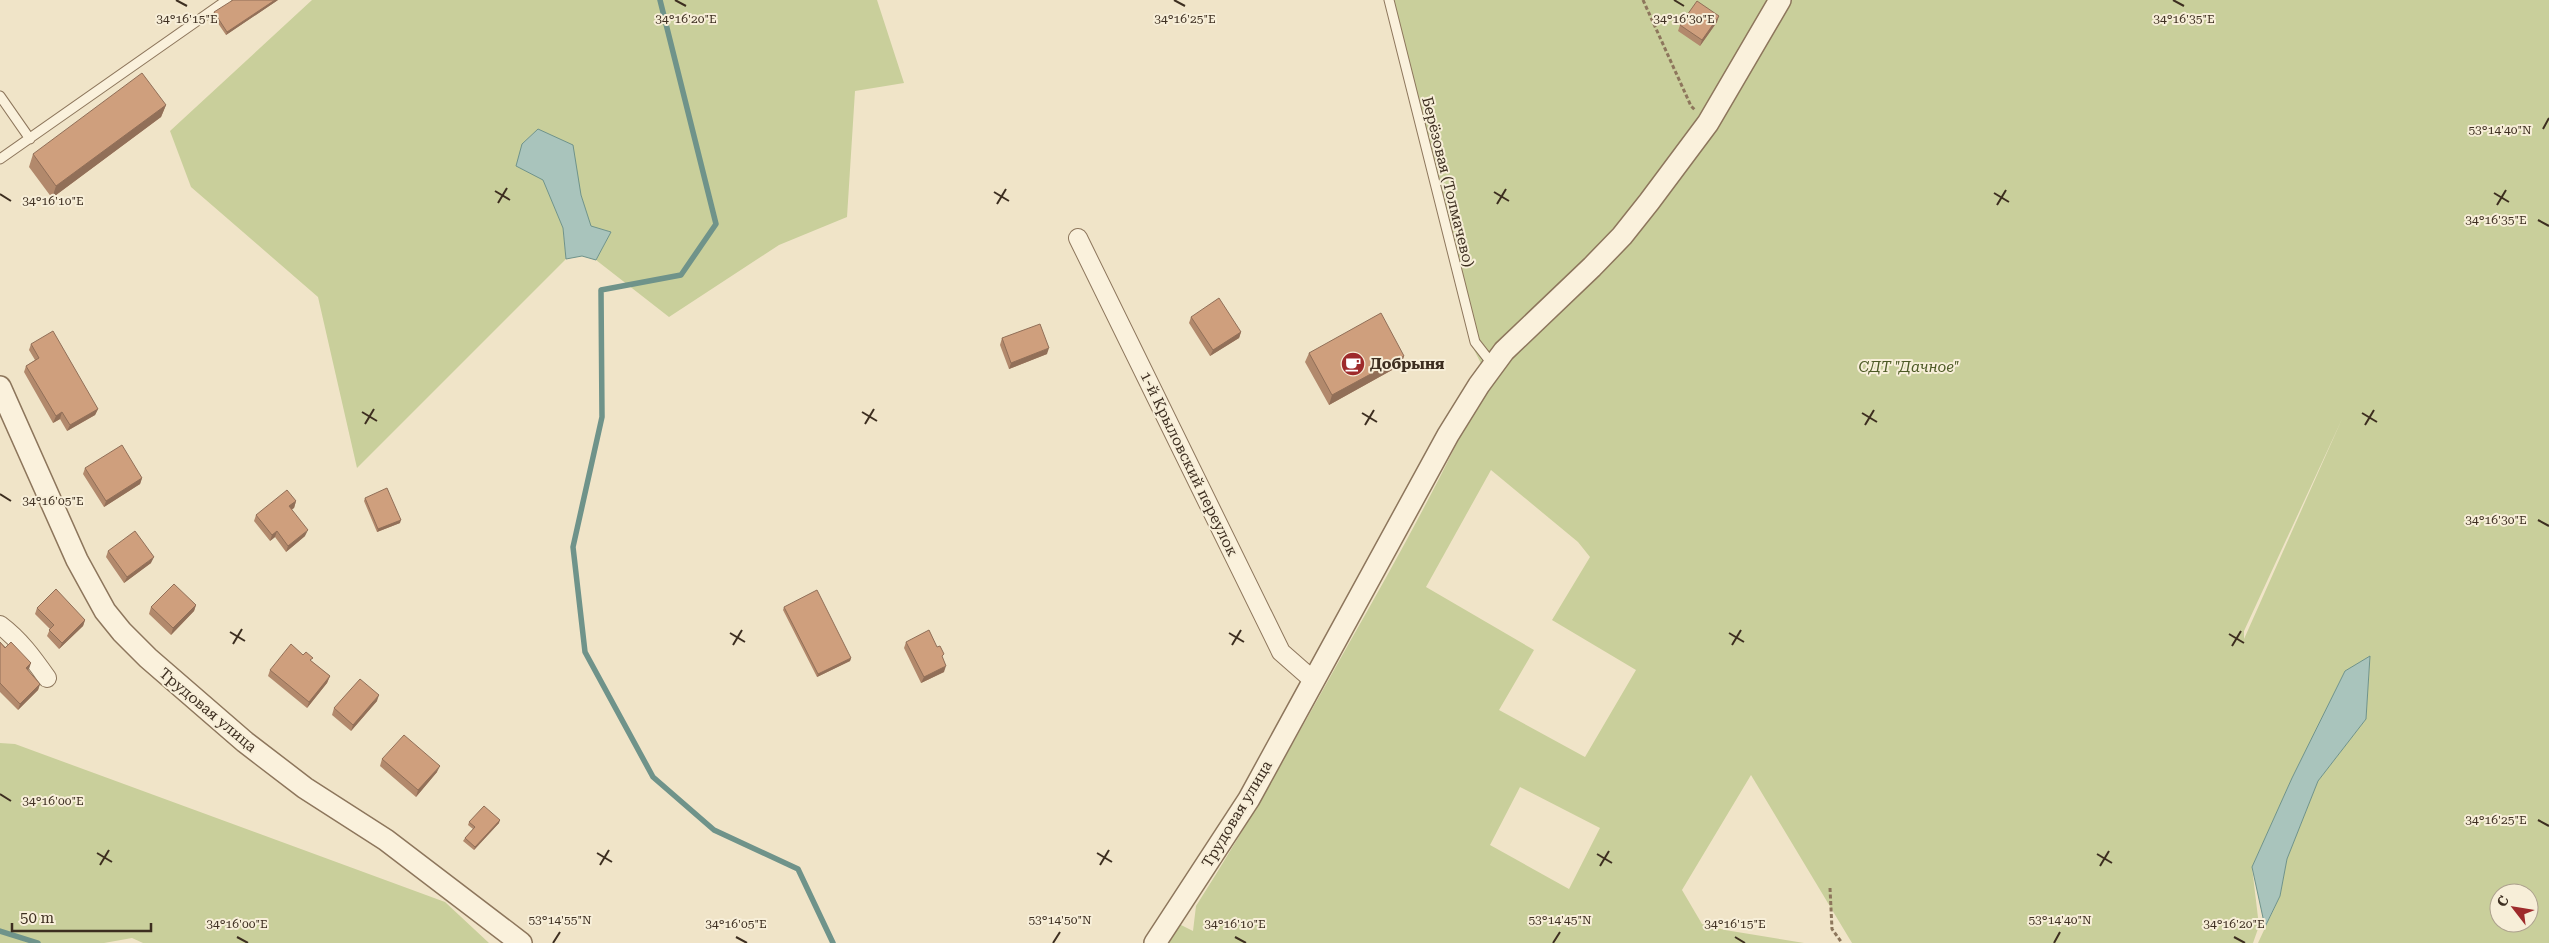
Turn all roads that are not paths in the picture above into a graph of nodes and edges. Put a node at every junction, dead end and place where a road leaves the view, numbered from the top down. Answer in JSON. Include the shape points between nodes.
{"nodes":[{"id":1,"x":227,"y":0,"type":"edge"},
{"id":2,"x":1389,"y":0,"type":"edge"},
{"id":3,"x":1780,"y":0,"type":"edge"},
{"id":4,"x":0,"y":96,"type":"edge"},
{"id":5,"x":30,"y":139,"type":"junction"},
{"id":6,"x":0,"y":159,"type":"edge"},
{"id":7,"x":1078,"y":238,"type":"dead end"},
{"id":8,"x":1494,"y":365,"type":"junction"},
{"id":9,"x":0,"y":387,"type":"edge"},
{"id":10,"x":0,"y":625,"type":"edge"},
{"id":11,"x":47,"y":678,"type":"dead end"},
{"id":12,"x":1314,"y":682,"type":"junction"},
{"id":13,"x":521,"y":943,"type":"edge"},
{"id":14,"x":1155,"y":943,"type":"edge"}],
"edges":[{"from":1,"to":5,"type":"lane"},
{"from":2,"to":8,"type":"lane","name":"Берёзовая (Толмачево)","via":[[1475,342]]},
{"from":3,"to":8,"type":"street","name":"Трудовая улица","via":[[1709,122],[1622,236],[1520,334]]},
{"from":4,"to":5,"type":"lane"},
{"from":5,"to":6,"type":"lane"},
{"from":7,"to":12,"type":"street","name":"1-й Крыловский переулок","via":[[1281,652]]},
{"from":8,"to":12,"type":"street","name":"Трудовая улица","via":[[1454,426]]},
{"from":9,"to":13,"type":"street","name":"Трудовая улица","via":[[77,560],[105,612],[122,632],[245,742],[304,788],[386,840]]},
{"from":10,"to":11,"type":"street","via":[[15,636]]},
{"from":12,"to":14,"type":"street","name":"Трудовая улица","via":[[1249,799]]}]}
